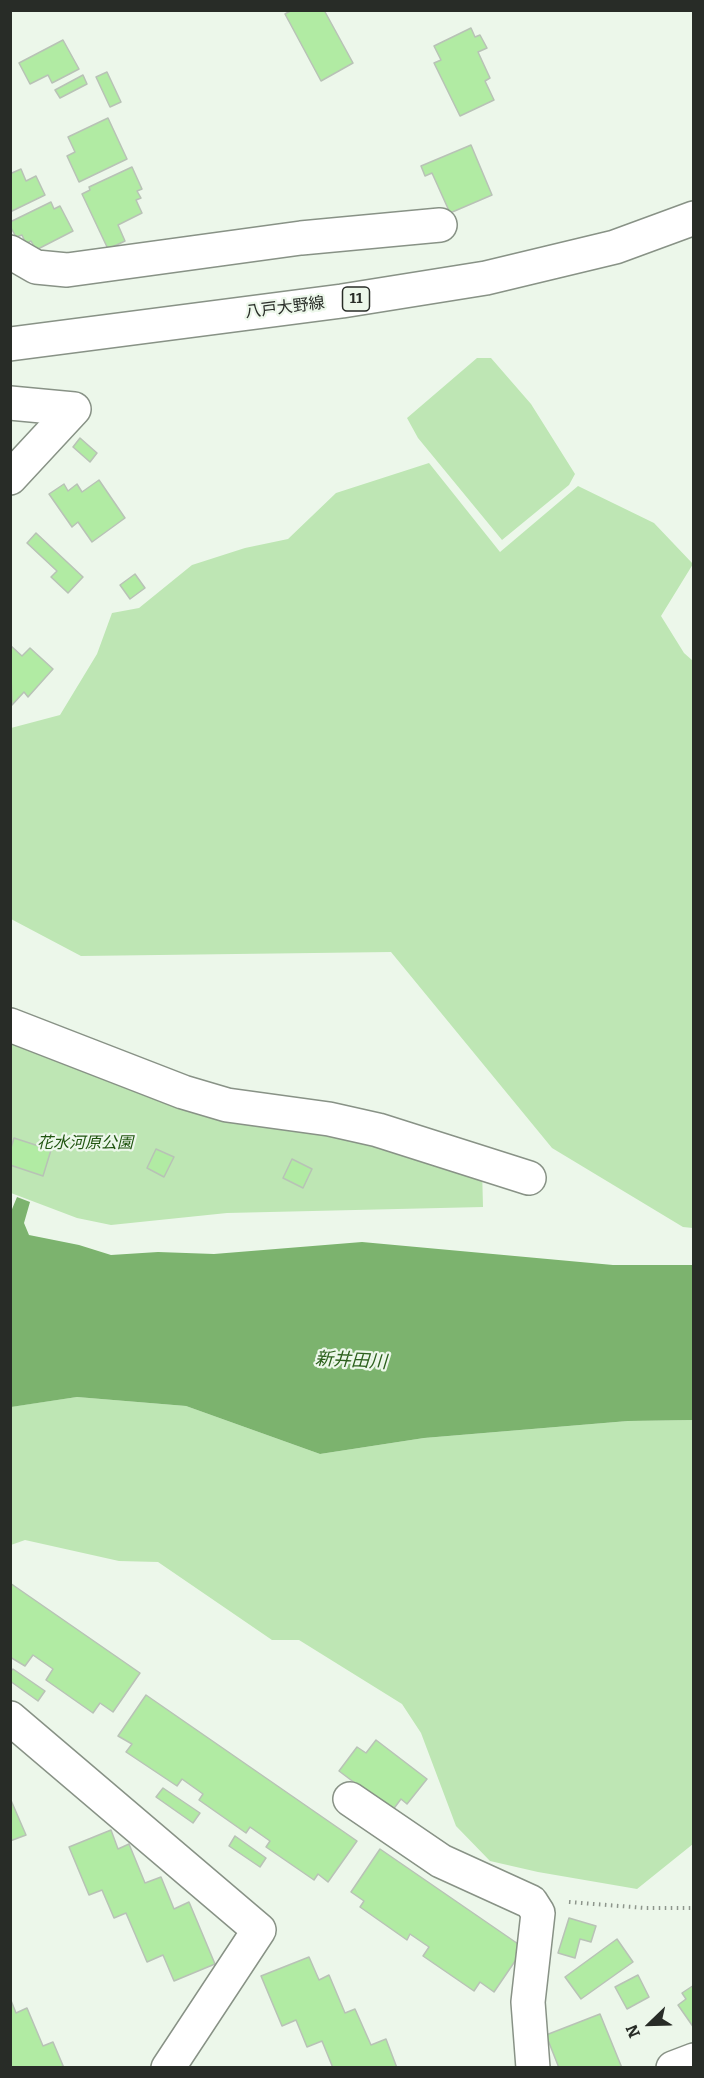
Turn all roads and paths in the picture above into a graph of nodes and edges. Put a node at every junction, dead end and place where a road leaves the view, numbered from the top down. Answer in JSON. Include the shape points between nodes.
{"nodes":[{"id":1,"x":693,"y":218,"type":"edge"},
{"id":2,"x":440,"y":225,"type":"dead end"},
{"id":3,"x":10,"y":252,"type":"edge"},
{"id":4,"x":10,"y":344,"type":"edge"},
{"id":5,"x":10,"y":403,"type":"edge"},
{"id":6,"x":10,"y":478,"type":"edge"},
{"id":7,"x":10,"y":1024,"type":"edge"},
{"id":8,"x":529,"y":1178,"type":"dead end"},
{"id":9,"x":10,"y":1718,"type":"edge"},
{"id":10,"x":350,"y":1799,"type":"dead end"},
{"id":11,"x":693,"y":1908,"type":"edge"},
{"id":12,"x":538,"y":1913,"type":"junction"},
{"id":13,"x":693,"y":2060,"type":"edge"},
{"id":14,"x":168,"y":2067,"type":"edge"},
{"id":15,"x":533,"y":2067,"type":"edge"},
{"id":16,"x":674,"y":2067,"type":"edge"}],
"edges":[{"from":1,"to":4,"type":"street","name":"八戸大野線","number":"11","via":[[615,247],[486,278],[342,301]]},
{"from":2,"to":3,"type":"street","via":[[302,238],[67,270],[36,267]]},
{"from":5,"to":6,"type":"street","via":[[74,409]]},
{"from":7,"to":8,"type":"street","via":[[172,1088],[226,1105],[378,1130]]},
{"from":9,"to":14,"type":"street","via":[[259,1930]]},
{"from":10,"to":12,"type":"street","via":[[441,1861],[531,1902]]},
{"from":11,"to":12,"type":"path","via":[[562,1901]]},
{"from":12,"to":15,"type":"street","via":[[528,2002]]},
{"from":13,"to":16,"type":"street"}]}
